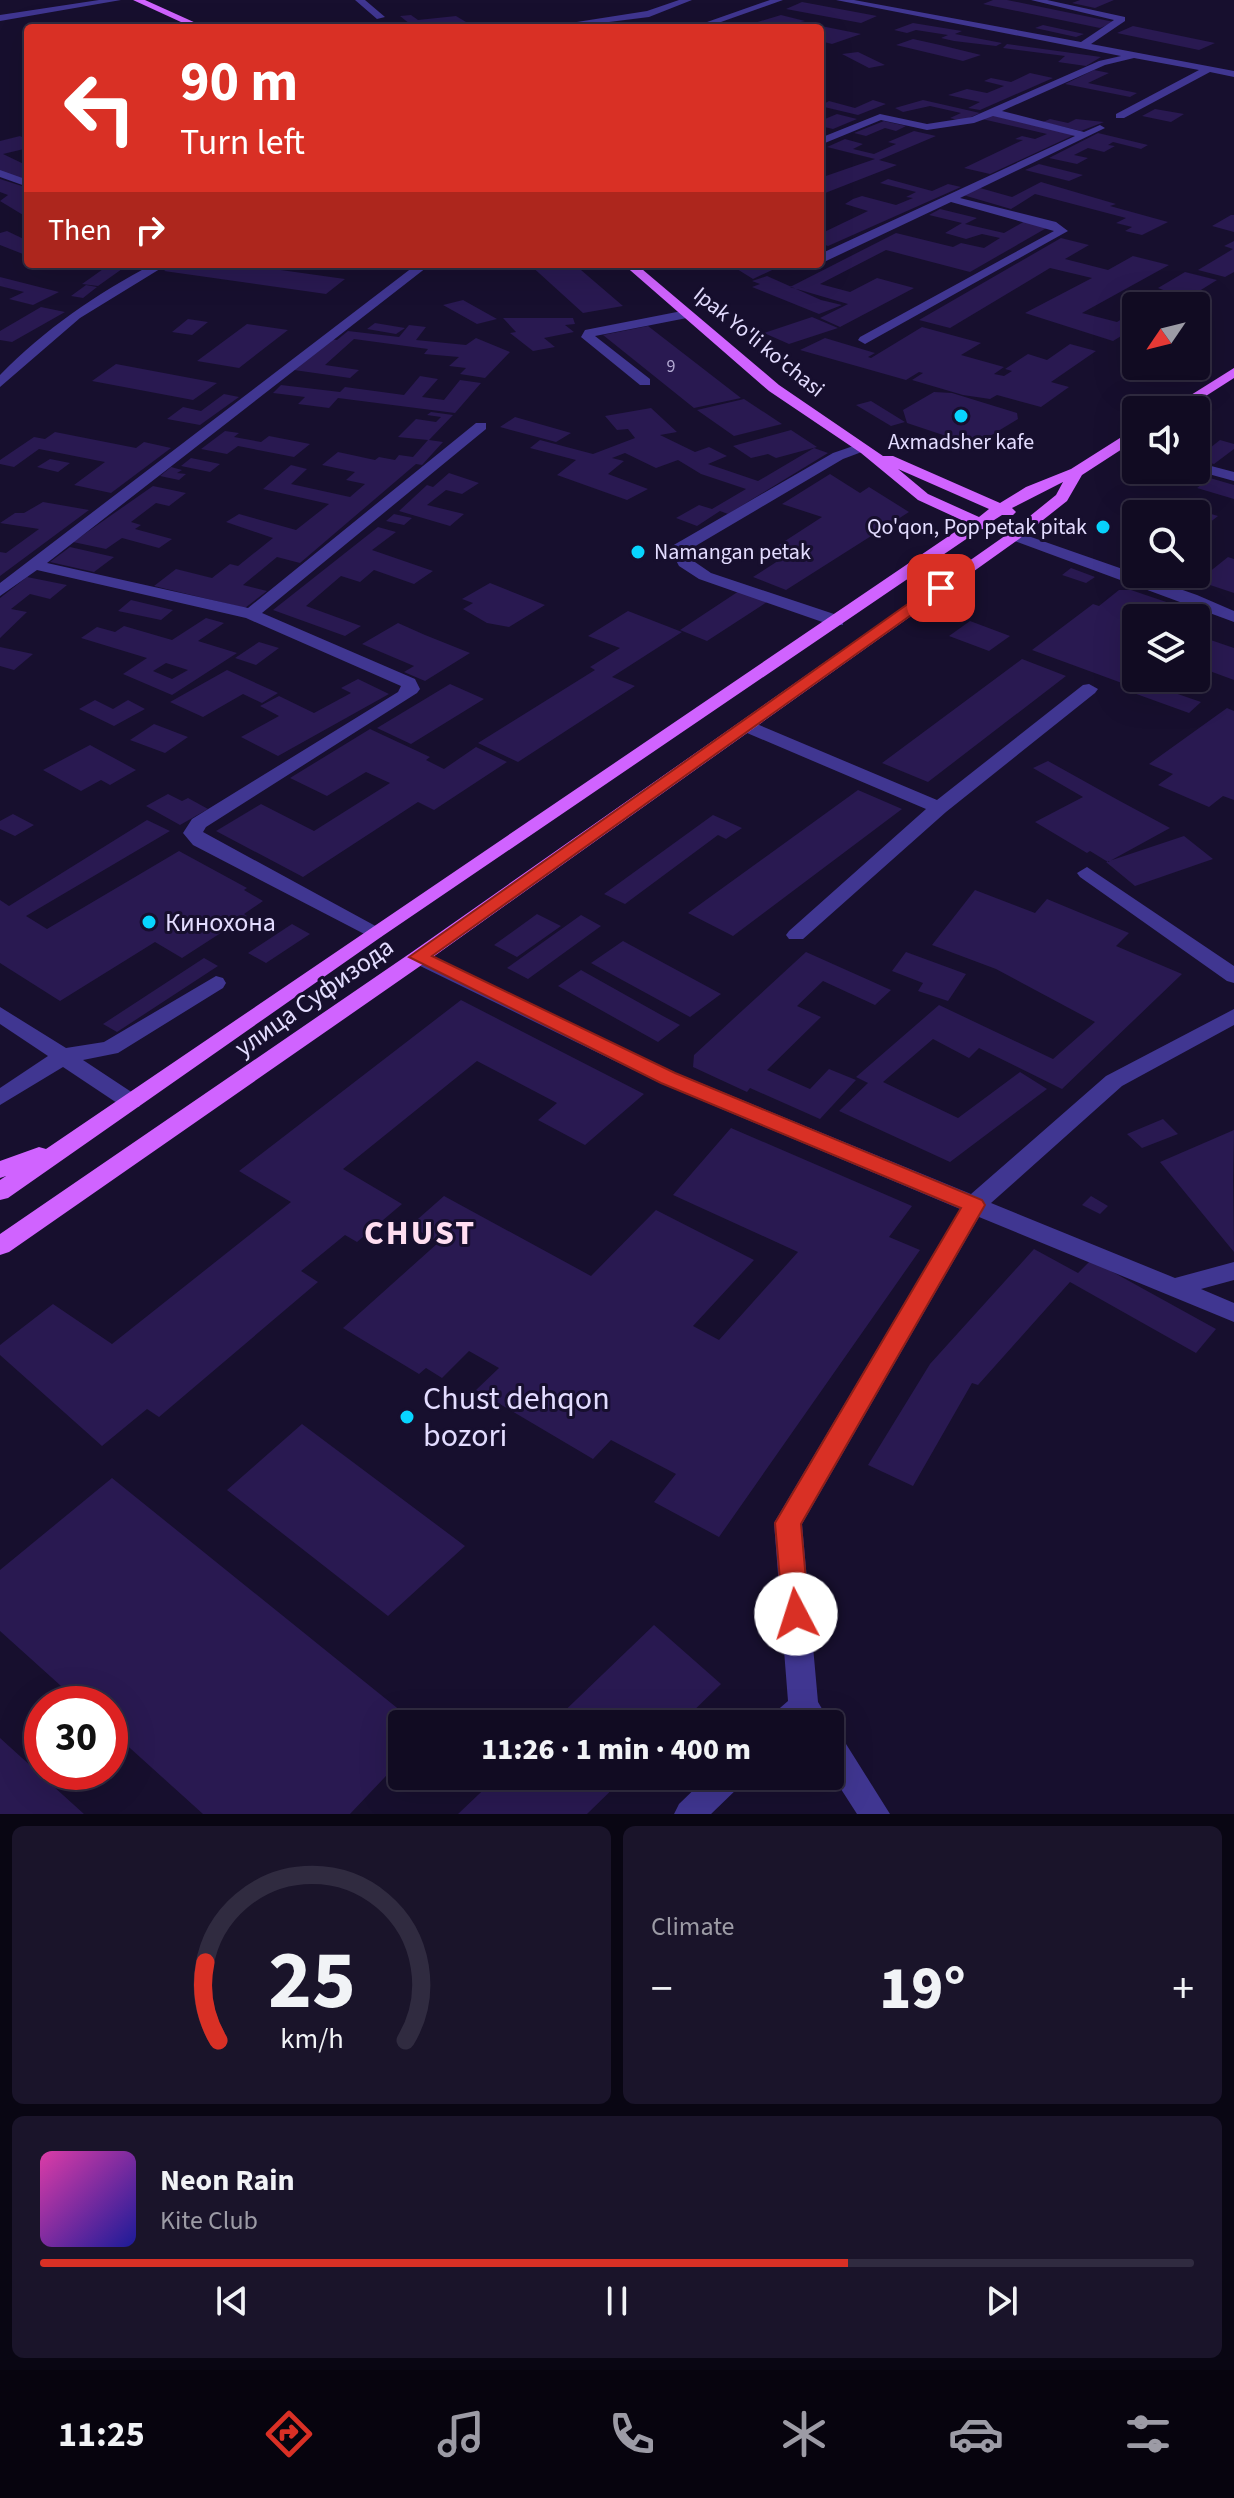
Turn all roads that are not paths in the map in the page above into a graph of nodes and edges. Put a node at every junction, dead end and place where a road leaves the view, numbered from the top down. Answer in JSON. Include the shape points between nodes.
{"nodes":[{"id":1,"x":117,"y":0,"type":"edge"},
{"id":2,"x":137,"y":0,"type":"edge"},
{"id":3,"x":359,"y":0,"type":"edge"},
{"id":4,"x":688,"y":0,"type":"edge"},
{"id":5,"x":779,"y":0,"type":"edge"},
{"id":6,"x":840,"y":0,"type":"edge"},
{"id":7,"x":1035,"y":0,"type":"edge"},
{"id":8,"x":380,"y":17,"type":"dead end"},
{"id":9,"x":0,"y":18,"type":"edge"},
{"id":10,"x":193,"y":24,"type":"edge"},
{"id":11,"x":569,"y":24,"type":"dead end"},
{"id":12,"x":707,"y":24,"type":"edge"},
{"id":13,"x":1084,"y":45,"type":"junction"},
{"id":14,"x":1138,"y":55,"type":"junction"},
{"id":15,"x":1209,"y":69,"type":"junction"},
{"id":16,"x":1234,"y":74,"type":"edge"},
{"id":17,"x":991,"y":112,"type":"junction"},
{"id":18,"x":1120,"y":116,"type":"dead end"},
{"id":19,"x":1100,"y":128,"type":"dead end"},
{"id":20,"x":1085,"y":135,"type":"junction"},
{"id":21,"x":824,"y":140,"type":"edge"},
{"id":22,"x":0,"y":173,"type":"edge"},
{"id":23,"x":24,"y":182,"type":"edge"},
{"id":24,"x":948,"y":198,"type":"junction"},
{"id":25,"x":824,"y":257,"type":"edge"},
{"id":26,"x":136,"y":268,"type":"edge"},
{"id":27,"x":154,"y":268,"type":"edge"},
{"id":28,"x":420,"y":268,"type":"edge"},
{"id":29,"x":634,"y":268,"type":"edge"},
{"id":30,"x":104,"y":293,"type":"junction"},
{"id":31,"x":687,"y":314,"type":"junction"},
{"id":32,"x":865,"y":340,"type":"dead end"},
{"id":33,"x":1234,"y":372,"type":"edge"},
{"id":34,"x":645,"y":382,"type":"dead end"},
{"id":35,"x":0,"y":383,"type":"edge"},
{"id":36,"x":1196,"y":396,"type":"edge"},
{"id":37,"x":481,"y":426,"type":"dead end"},
{"id":38,"x":864,"y":448,"type":"junction"},
{"id":39,"x":1122,"y":449,"type":"edge"},
{"id":40,"x":1210,"y":470,"type":"edge"},
{"id":41,"x":1076,"y":472,"type":"junction"},
{"id":42,"x":1234,"y":477,"type":"edge"},
{"id":43,"x":1000,"y":509,"type":"junction"},
{"id":44,"x":1033,"y":521,"type":"junction"},
{"id":45,"x":981,"y":524,"type":"junction"},
{"id":46,"x":1014,"y":536,"type":"junction"},
{"id":47,"x":36,"y":565,"type":"junction"},
{"id":48,"x":0,"y":591,"type":"edge"},
{"id":49,"x":251,"y":614,"type":"junction"},
{"id":50,"x":1234,"y":617,"type":"edge"},
{"id":51,"x":837,"y":621,"type":"junction"},
{"id":52,"x":1089,"y":689,"type":"dead end"},
{"id":53,"x":746,"y":726,"type":"junction"},
{"id":54,"x":939,"y":808,"type":"junction"},
{"id":55,"x":1087,"y":873,"type":"dead end"},
{"id":56,"x":374,"y":933,"type":"junction"},
{"id":57,"x":796,"y":935,"type":"dead end"},
{"id":58,"x":419,"y":957,"type":"junction"},
{"id":59,"x":1234,"y":976,"type":"edge"},
{"id":60,"x":216,"y":983,"type":"dead end"},
{"id":61,"x":0,"y":1014,"type":"edge"},
{"id":62,"x":1234,"y":1016,"type":"edge"},
{"id":63,"x":64,"y":1056,"type":"junction"},
{"id":64,"x":0,"y":1098,"type":"edge"},
{"id":65,"x":131,"y":1102,"type":"junction"},
{"id":66,"x":55,"y":1153,"type":"junction"},
{"id":67,"x":0,"y":1170,"type":"edge"},
{"id":68,"x":0,"y":1192,"type":"edge"},
{"id":69,"x":974,"y":1205,"type":"junction"},
{"id":70,"x":0,"y":1246,"type":"edge"},
{"id":71,"x":1234,"y":1271,"type":"edge"},
{"id":72,"x":1173,"y":1288,"type":"junction"},
{"id":73,"x":1234,"y":1313,"type":"edge"},
{"id":74,"x":800,"y":1710,"type":"edge"},
{"id":75,"x":844,"y":1768,"type":"edge"},
{"id":76,"x":715,"y":1790,"type":"edge"},
{"id":77,"x":690,"y":1814,"type":"edge"},
{"id":78,"x":874,"y":1814,"type":"edge"}],
"edges":[{"from":1,"to":9,"type":"street"},
{"from":2,"to":10,"type":"main road"},
{"from":3,"to":8,"type":"street"},
{"from":4,"to":11,"type":"street","via":[[649,14]]},
{"from":5,"to":12,"type":"street"},
{"from":6,"to":13,"type":"street"},
{"from":7,"to":13,"type":"street","via":[[1122,19]]},
{"from":13,"to":14,"type":"street"},
{"from":14,"to":15,"type":"street"},
{"from":14,"to":17,"type":"street","via":[[1102,63]]},
{"from":15,"to":16,"type":"street"},
{"from":15,"to":18,"type":"street"},
{"from":17,"to":20,"type":"street"},
{"from":17,"to":21,"type":"street","via":[[942,127],[880,117]]},
{"from":19,"to":20,"type":"street"},
{"from":20,"to":24,"type":"street"},
{"from":22,"to":23,"type":"street"},
{"from":24,"to":25,"type":"street"},
{"from":24,"to":32,"type":"street","via":[[1062,231]]},
{"from":26,"to":30,"type":"street"},
{"from":27,"to":30,"type":"street"},
{"from":28,"to":47,"type":"street"},
{"from":29,"to":31,"type":"main road","name":"Ipak Yo'li ko'chasi"},
{"from":30,"to":35,"type":"street","via":[[38,342]]},
{"from":31,"to":34,"type":"street","via":[[590,333],[588,337]]},
{"from":31,"to":38,"type":"main road","name":"Ipak Yo'li ko'chasi","via":[[774,388]]},
{"from":33,"to":36,"type":"main road"},
{"from":37,"to":49,"type":"street"},
{"from":38,"to":43,"type":"main road","name":"Ipak Yo'li ko'chasi"},
{"from":38,"to":45,"type":"main road","name":"Ipak Yo'li ko'chasi","via":[[923,497]]},
{"from":38,"to":51,"type":"street","via":[[838,456],[678,549],[685,563],[705,576]]},
{"from":39,"to":41,"type":"main road"},
{"from":40,"to":42,"type":"street"},
{"from":41,"to":43,"type":"main road","name":"улица Суфизода"},
{"from":41,"to":44,"type":"main road","name":"улица Суфизода","via":[[1062,498]]},
{"from":43,"to":44,"type":"main road","name":"Ipak Yo'li ko'chasi"},
{"from":43,"to":45,"type":"main road","name":"улица Суфизода"},
{"from":44,"to":46,"type":"main road","name":"улица Суфизода"},
{"from":45,"to":46,"type":"main road","name":"Ipak Yo'li ko'chasi"},
{"from":45,"to":51,"type":"main road","name":"улица Суфизода"},
{"from":46,"to":50,"type":"street"},
{"from":46,"to":53,"type":"main road","name":"улица Суфизода"},
{"from":47,"to":48,"type":"street"},
{"from":47,"to":49,"type":"street"},
{"from":49,"to":56,"type":"street","via":[[409,683],[411,689],[199,823],[193,833]]},
{"from":51,"to":56,"type":"main road","name":"улица Суфизода"},
{"from":52,"to":54,"type":"street"},
{"from":53,"to":54,"type":"street"},
{"from":53,"to":58,"type":"main road","name":"улица Суфизода"},
{"from":54,"to":57,"type":"street"},
{"from":55,"to":59,"type":"street"},
{"from":56,"to":65,"type":"main road","name":"улица Суфизода"},
{"from":58,"to":69,"type":"street","via":[[668,1078]]},
{"from":58,"to":70,"type":"main road","name":"улица Суфизода"},
{"from":60,"to":63,"type":"street","via":[[110,1048]]},
{"from":61,"to":63,"type":"street"},
{"from":62,"to":69,"type":"street","via":[[1114,1081]]},
{"from":63,"to":64,"type":"street"},
{"from":63,"to":65,"type":"street"},
{"from":65,"to":66,"type":"main road","name":"улица Суфизода"},
{"from":66,"to":67,"type":"main road"},
{"from":66,"to":68,"type":"main road","name":"улица Суфизода"},
{"from":69,"to":72,"type":"street"},
{"from":69,"to":74,"type":"street","via":[[788,1523]]},
{"from":71,"to":72,"type":"street"},
{"from":72,"to":73,"type":"street"},
{"from":75,"to":78,"type":"street"},
{"from":76,"to":77,"type":"street"}]}
